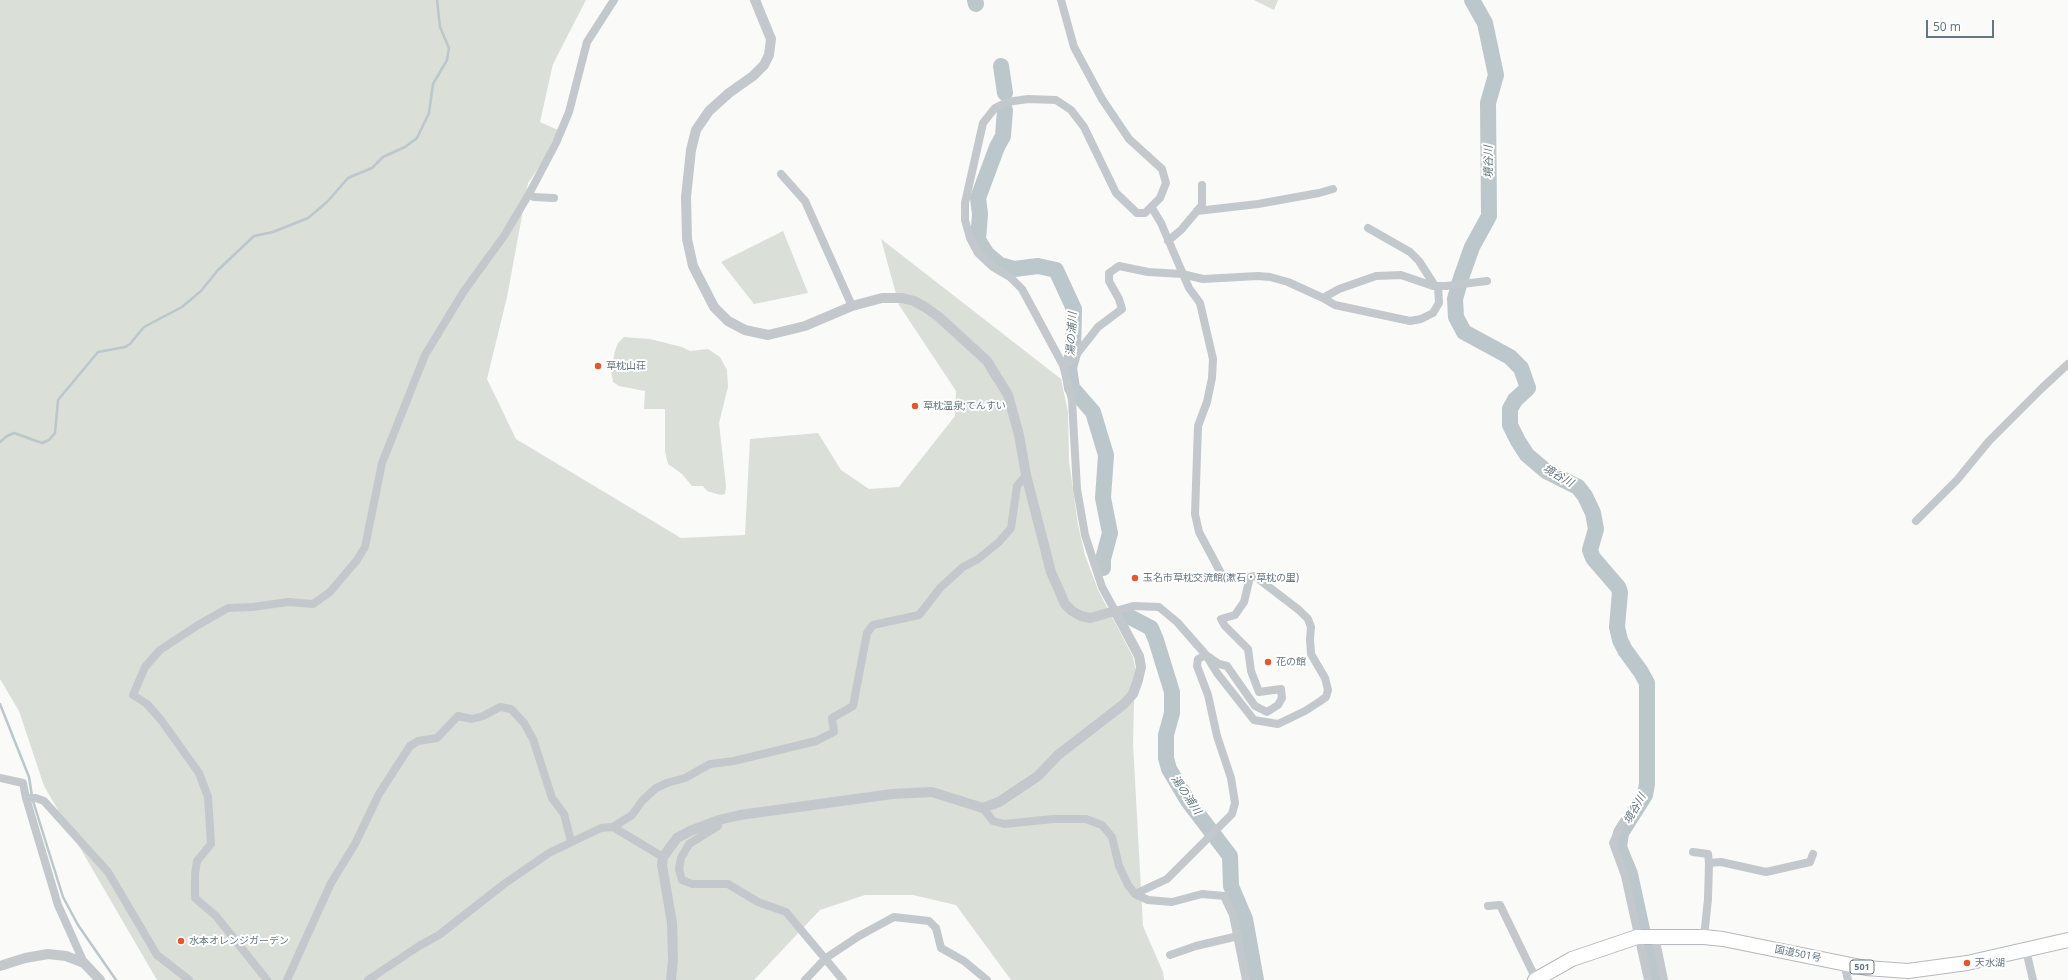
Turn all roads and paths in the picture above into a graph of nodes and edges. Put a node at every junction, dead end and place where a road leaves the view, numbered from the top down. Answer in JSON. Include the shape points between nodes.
{"nodes":[{"id":1,"x":614,"y":0,"type":"edge"},
{"id":2,"x":755,"y":0,"type":"edge"},
{"id":3,"x":1061,"y":0,"type":"edge"},
{"id":4,"x":781,"y":174,"type":"dead end"},
{"id":5,"x":1202,"y":185,"type":"dead end"},
{"id":6,"x":1333,"y":189,"type":"dead end"},
{"id":7,"x":530,"y":194,"type":"junction"},
{"id":8,"x":554,"y":198,"type":"dead end"},
{"id":9,"x":1152,"y":208,"type":"junction"},
{"id":10,"x":1197,"y":211,"type":"junction"},
{"id":11,"x":1368,"y":228,"type":"dead end"},
{"id":12,"x":1168,"y":241,"type":"junction"},
{"id":13,"x":1182,"y":274,"type":"junction"},
{"id":14,"x":1487,"y":281,"type":"dead end"},
{"id":15,"x":1436,"y":286,"type":"junction"},
{"id":16,"x":1323,"y":298,"type":"junction"},
{"id":17,"x":852,"y":306,"type":"junction"},
{"id":18,"x":1068,"y":363,"type":"junction"},
{"id":19,"x":2068,"y":364,"type":"edge"},
{"id":20,"x":1026,"y":475,"type":"junction"},
{"id":21,"x":1916,"y":521,"type":"dead end"},
{"id":22,"x":1250,"y":577,"type":"junction"},
{"id":23,"x":1115,"y":611,"type":"junction"},
{"id":24,"x":1206,"y":655,"type":"junction"},
{"id":25,"x":0,"y":778,"type":"edge"},
{"id":26,"x":30,"y":798,"type":"junction"},
{"id":27,"x":983,"y":808,"type":"junction"},
{"id":28,"x":719,"y":820,"type":"junction"},
{"id":29,"x":1621,"y":825,"type":"dead end"},
{"id":30,"x":613,"y":827,"type":"junction"},
{"id":31,"x":571,"y":841,"type":"junction"},
{"id":32,"x":1693,"y":852,"type":"dead end"},
{"id":33,"x":1813,"y":854,"type":"dead end"},
{"id":34,"x":663,"y":857,"type":"junction"},
{"id":35,"x":1709,"y":863,"type":"junction"},
{"id":36,"x":1135,"y":894,"type":"junction"},
{"id":37,"x":1488,"y":906,"type":"dead end"},
{"id":38,"x":1238,"y":936,"type":"junction"},
{"id":39,"x":1655,"y":936,"type":"junction"},
{"id":40,"x":1639,"y":937,"type":"junction"},
{"id":41,"x":1704,"y":937,"type":"junction"},
{"id":42,"x":2068,"y":940,"type":"edge"},
{"id":43,"x":2026,"y":950,"type":"junction"},
{"id":44,"x":1170,"y":955,"type":"dead end"},
{"id":45,"x":826,"y":958,"type":"junction"},
{"id":46,"x":84,"y":963,"type":"junction"},
{"id":47,"x":1844,"y":963,"type":"junction"},
{"id":48,"x":0,"y":966,"type":"edge"},
{"id":49,"x":100,"y":980,"type":"edge"},
{"id":50,"x":189,"y":980,"type":"edge"},
{"id":51,"x":267,"y":980,"type":"edge"},
{"id":52,"x":287,"y":980,"type":"edge"},
{"id":53,"x":368,"y":980,"type":"edge"},
{"id":54,"x":671,"y":980,"type":"edge"},
{"id":55,"x":805,"y":980,"type":"edge"},
{"id":56,"x":843,"y":980,"type":"edge"},
{"id":57,"x":987,"y":980,"type":"edge"},
{"id":58,"x":1246,"y":980,"type":"edge"},
{"id":59,"x":1536,"y":980,"type":"edge"},
{"id":60,"x":1648,"y":980,"type":"edge"},
{"id":61,"x":1664,"y":980,"type":"edge"},
{"id":62,"x":1848,"y":980,"type":"edge"},
{"id":63,"x":2033,"y":980,"type":"edge"}],
"edges":[{"from":1,"to":7,"type":"street","via":[[587,42],[569,112]]},
{"from":2,"to":17,"type":"street","via":[[771,39],[769,55],[764,65],[709,111],[696,130],[691,150],[686,198],[687,239],[693,266],[714,307],[728,321],[745,330],[768,335],[787,332]]},
{"from":3,"to":9,"type":"street","via":[[1074,47],[1102,99],[1129,139],[1162,169],[1166,183],[1160,198]]},
{"from":4,"to":17,"type":"street","via":[[805,201]]},
{"from":5,"to":10,"type":"street","via":[[1202,204]]},
{"from":6,"to":10,"type":"street","via":[[1258,204]]},
{"from":7,"to":8,"type":"street","via":[[534,197]]},
{"from":7,"to":51,"type":"street","via":[[504,236],[464,291],[425,355],[382,463],[365,547],[357,560],[330,592],[313,604],[288,602],[228,608],[198,625],[160,650],[145,667],[133,695],[147,704],[161,720],[199,773],[208,797],[211,844],[197,861],[195,898],[216,916]]},
{"from":9,"to":12,"type":"street"},
{"from":9,"to":18,"type":"street","via":[[1145,214],[1137,213],[1116,193],[1084,127],[1071,110],[1056,100],[1028,99],[1007,102],[995,108],[983,123],[965,203],[964,220],[970,238],[978,253],[1022,289]]},
{"from":10,"to":12,"type":"street"},
{"from":11,"to":15,"type":"street","via":[[1410,252]]},
{"from":12,"to":13,"type":"street"},
{"from":13,"to":16,"type":"street","via":[[1203,279],[1270,277]]},
{"from":13,"to":18,"type":"street","via":[[1148,272],[1119,266],[1109,273],[1109,280],[1122,309],[1098,327]]},
{"from":13,"to":22,"type":"street","via":[[1200,303],[1214,359],[1207,402],[1198,426],[1195,514],[1199,532],[1223,577]]},
{"from":14,"to":15,"type":"street"},
{"from":15,"to":16,"type":"street","via":[[1401,275],[1376,276],[1339,288]]},
{"from":15,"to":16,"type":"street","via":[[1438,303],[1433,313],[1410,321],[1335,305]]},
{"from":17,"to":20,"type":"street","via":[[882,298],[914,301],[938,317],[977,352],[998,376],[1008,395]]},
{"from":18,"to":23,"type":"street","via":[[1076,489],[1086,535],[1102,587]]},
{"from":19,"to":21,"type":"street","via":[[2040,388],[1989,441],[1957,480]]},
{"from":20,"to":23,"type":"street","via":[[1052,572],[1065,604],[1072,611],[1090,618]]},
{"from":20,"to":30,"type":"street","via":[[1017,486],[1011,528],[999,542],[963,567],[940,588],[919,615],[873,625],[867,632],[853,706],[832,718],[834,732],[816,741],[734,761],[710,764],[685,778],[656,788],[642,800],[632,815]]},
{"from":22,"to":24,"type":"street","via":[[1244,602],[1235,615],[1221,619],[1248,649],[1251,671],[1259,692],[1281,689],[1282,698],[1278,706],[1267,712],[1255,706],[1227,666]]},
{"from":22,"to":24,"type":"street","via":[[1255,576],[1308,619],[1311,627],[1311,654],[1325,678],[1328,690],[1326,697],[1278,724],[1254,720]]},
{"from":23,"to":24,"type":"street","via":[[1133,606],[1159,607],[1177,622]]},
{"from":23,"to":27,"type":"street","via":[[1139,656],[1141,667],[1133,694],[1124,704],[1058,755],[1033,780],[999,802]]},
{"from":24,"to":36,"type":"street","via":[[1198,659],[1197,666],[1208,695],[1217,736],[1231,778],[1235,803],[1232,814],[1167,879]]},
{"from":25,"to":26,"type":"street","via":[[23,783]]},
{"from":26,"to":46,"type":"street","via":[[58,905]]},
{"from":26,"to":50,"type":"street","via":[[44,801],[108,872],[156,955]]},
{"from":27,"to":28,"type":"street","via":[[932,792],[914,792]]},
{"from":27,"to":36,"type":"street","via":[[993,821],[1004,824],[1053,819],[1086,819],[1102,825],[1112,837],[1119,866]]},
{"from":28,"to":34,"type":"street","via":[[690,830],[677,838]]},
{"from":28,"to":45,"type":"street","via":[[718,826],[689,844],[680,858],[682,880],[692,884],[728,884],[758,902],[786,912]]},
{"from":29,"to":40,"type":"street","via":[[1613,844],[1625,876]]},
{"from":30,"to":31,"type":"street","via":[[601,828]]},
{"from":30,"to":34,"type":"street"},
{"from":31,"to":52,"type":"street","via":[[564,814],[552,798],[533,739],[524,723],[511,709],[500,707],[472,719],[458,716],[437,738],[418,741],[410,746],[379,794],[355,844],[331,883]]},
{"from":31,"to":53,"type":"street","via":[[504,884],[439,935]]},
{"from":32,"to":35,"type":"street","via":[[1708,854]]},
{"from":33,"to":35,"type":"street","via":[[1810,862],[1766,872],[1721,862]]},
{"from":34,"to":54,"type":"street","via":[[663,878],[672,924]]},
{"from":35,"to":41,"type":"street"},
{"from":36,"to":38,"type":"street","via":[[1148,900],[1172,902],[1202,894],[1224,896],[1233,915]]},
{"from":37,"to":59,"type":"street","via":[[1500,905]]},
{"from":38,"to":44,"type":"street"},
{"from":38,"to":58,"type":"street"},
{"from":39,"to":40,"type":"highway","name":"国道501号","number":"501"},
{"from":39,"to":41,"type":"highway","name":"国道501号","number":"501"},
{"from":39,"to":61,"type":"street"},
{"from":40,"to":59,"type":"highway","name":"国道501号","number":"501","via":[[1572,959]]},
{"from":40,"to":60,"type":"street"},
{"from":41,"to":47,"type":"highway","name":"国道501号","number":"501"},
{"from":42,"to":43,"type":"highway","name":"国道501号","number":"501"},
{"from":43,"to":47,"type":"highway","name":"国道501号","number":"501","via":[[1929,969],[1866,968]]},
{"from":43,"to":63,"type":"street"},
{"from":45,"to":55,"type":"street"},
{"from":45,"to":56,"type":"street"},
{"from":45,"to":57,"type":"street","via":[[894,917],[929,921],[936,928],[941,948],[964,961]]},
{"from":46,"to":48,"type":"street","via":[[66,956],[48,954]]},
{"from":46,"to":49,"type":"street"},
{"from":47,"to":62,"type":"street"}]}
